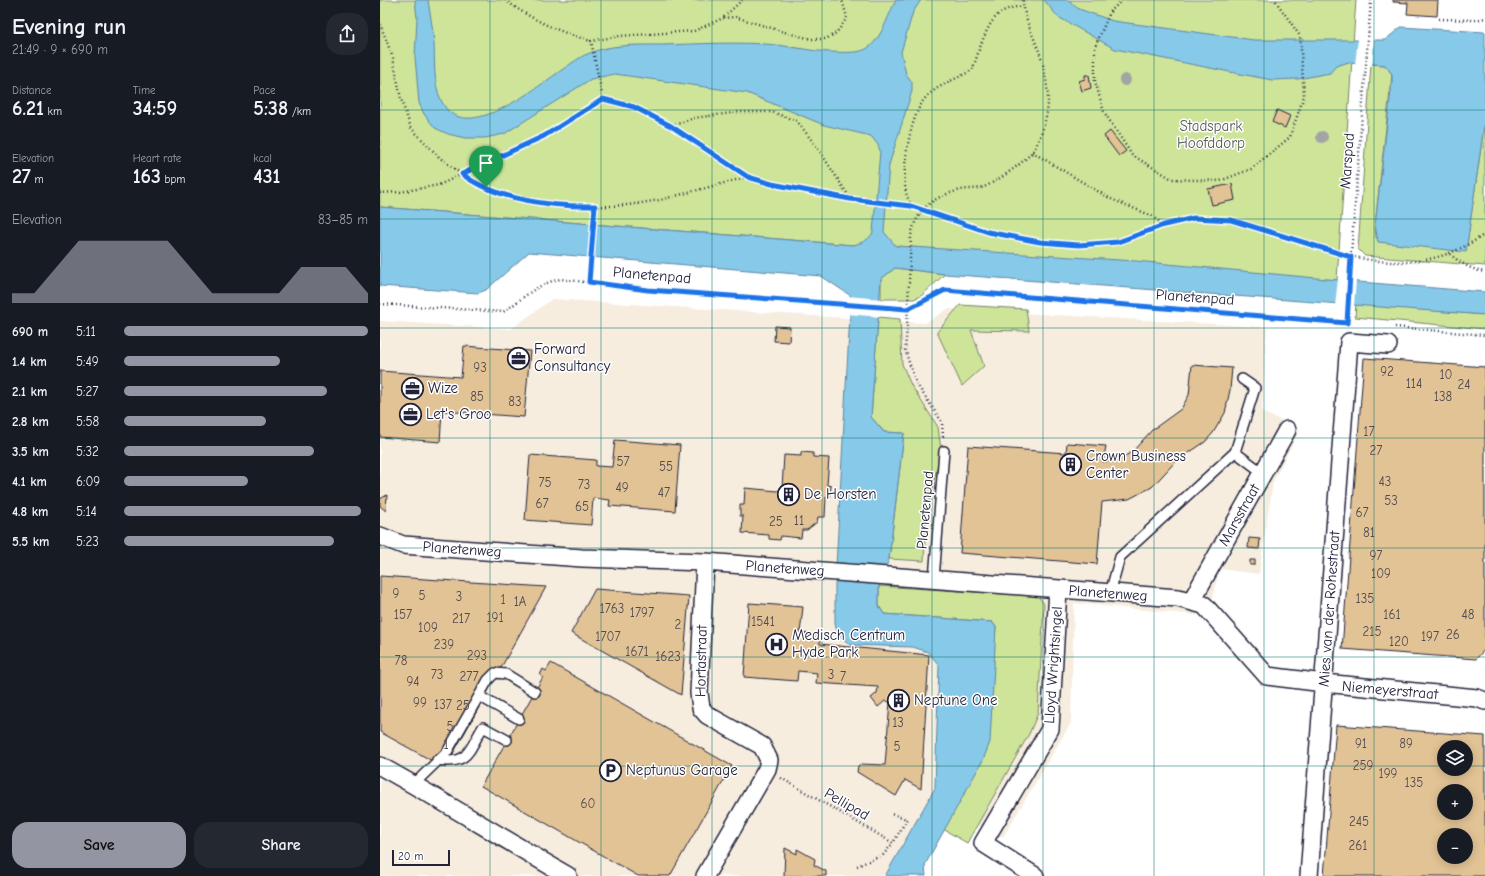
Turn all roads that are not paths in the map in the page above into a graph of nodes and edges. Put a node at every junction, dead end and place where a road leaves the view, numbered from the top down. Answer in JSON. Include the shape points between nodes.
{"nodes":[{"id":1,"x":1388,"y":345,"type":"dead end"},
{"id":2,"x":1242,"y":379,"type":"dead end"},
{"id":3,"x":1287,"y":430,"type":"dead end"},
{"id":4,"x":944,"y":451,"type":"road end"},
{"id":5,"x":1235,"y":452,"type":"junction"},
{"id":6,"x":1263,"y":473,"type":"junction"},
{"id":7,"x":380,"y":536,"type":"edge"},
{"id":8,"x":705,"y":562,"type":"junction"},
{"id":9,"x":934,"y":579,"type":"junction"},
{"id":10,"x":1058,"y":589,"type":"junction"},
{"id":11,"x":1110,"y":593,"type":"junction"},
{"id":12,"x":1192,"y":600,"type":"junction"},
{"id":13,"x":1324,"y":683,"type":"junction"},
{"id":14,"x":534,"y":692,"type":"dead end"},
{"id":15,"x":479,"y":696,"type":"junction"},
{"id":16,"x":1482,"y":698,"type":"edge"},
{"id":17,"x":519,"y":720,"type":"dead end"},
{"id":18,"x":507,"y":740,"type":"dead end"},
{"id":19,"x":437,"y":760,"type":"junction"},
{"id":20,"x":380,"y":766,"type":"edge"},
{"id":21,"x":414,"y":784,"type":"junction"},
{"id":22,"x":568,"y":876,"type":"edge"},
{"id":23,"x":705,"y":876,"type":"edge"},
{"id":24,"x":1035,"y":876,"type":"edge"},
{"id":25,"x":1308,"y":876,"type":"edge"}],
"edges":[{"from":1,"to":13,"type":"street","name":"Mies van der Rohestraat","via":[[1349,342]]},
{"from":2,"to":5,"type":"lane","via":[[1255,388]]},
{"from":3,"to":6,"type":"street","name":"Marsstraat"},
{"from":4,"to":9,"type":"lane","name":"Planetenpad"},
{"from":5,"to":6,"type":"lane"},
{"from":5,"to":11,"type":"lane","via":[[1120,558]]},
{"from":6,"to":12,"type":"street","name":"Marsstraat"},
{"from":7,"to":8,"type":"street","name":"Planetenweg","via":[[403,545],[582,558]]},
{"from":8,"to":9,"type":"street","name":"Planetenweg"},
{"from":8,"to":23,"type":"street","name":"Hortastraat","via":[[699,693],[701,708],[708,715],[762,746],[769,760],[767,770]]},
{"from":9,"to":10,"type":"street","name":"Planetenweg"},
{"from":10,"to":11,"type":"street","name":"Planetenweg"},
{"from":10,"to":24,"type":"street","name":"Lloyd Wrightsingel","via":[[1050,730],[983,843]]},
{"from":11,"to":12,"type":"street","name":"Planetenweg"},
{"from":12,"to":13,"type":"street","name":"Niemeyerstraat","via":[[1204,605],[1267,676]]},
{"from":13,"to":16,"type":"street","name":"Niemeyerstraat"},
{"from":13,"to":25,"type":"street","name":"Mies van der Rohestraat"},
{"from":14,"to":15,"type":"lane","via":[[506,674],[495,673]]},
{"from":15,"to":17,"type":"lane"},
{"from":15,"to":19,"type":"lane","via":[[447,752]]},
{"from":18,"to":19,"type":"lane","via":[[483,727],[464,758],[452,762]]},
{"from":19,"to":21,"type":"lane"},
{"from":20,"to":21,"type":"street"},
{"from":21,"to":22,"type":"street"}]}
